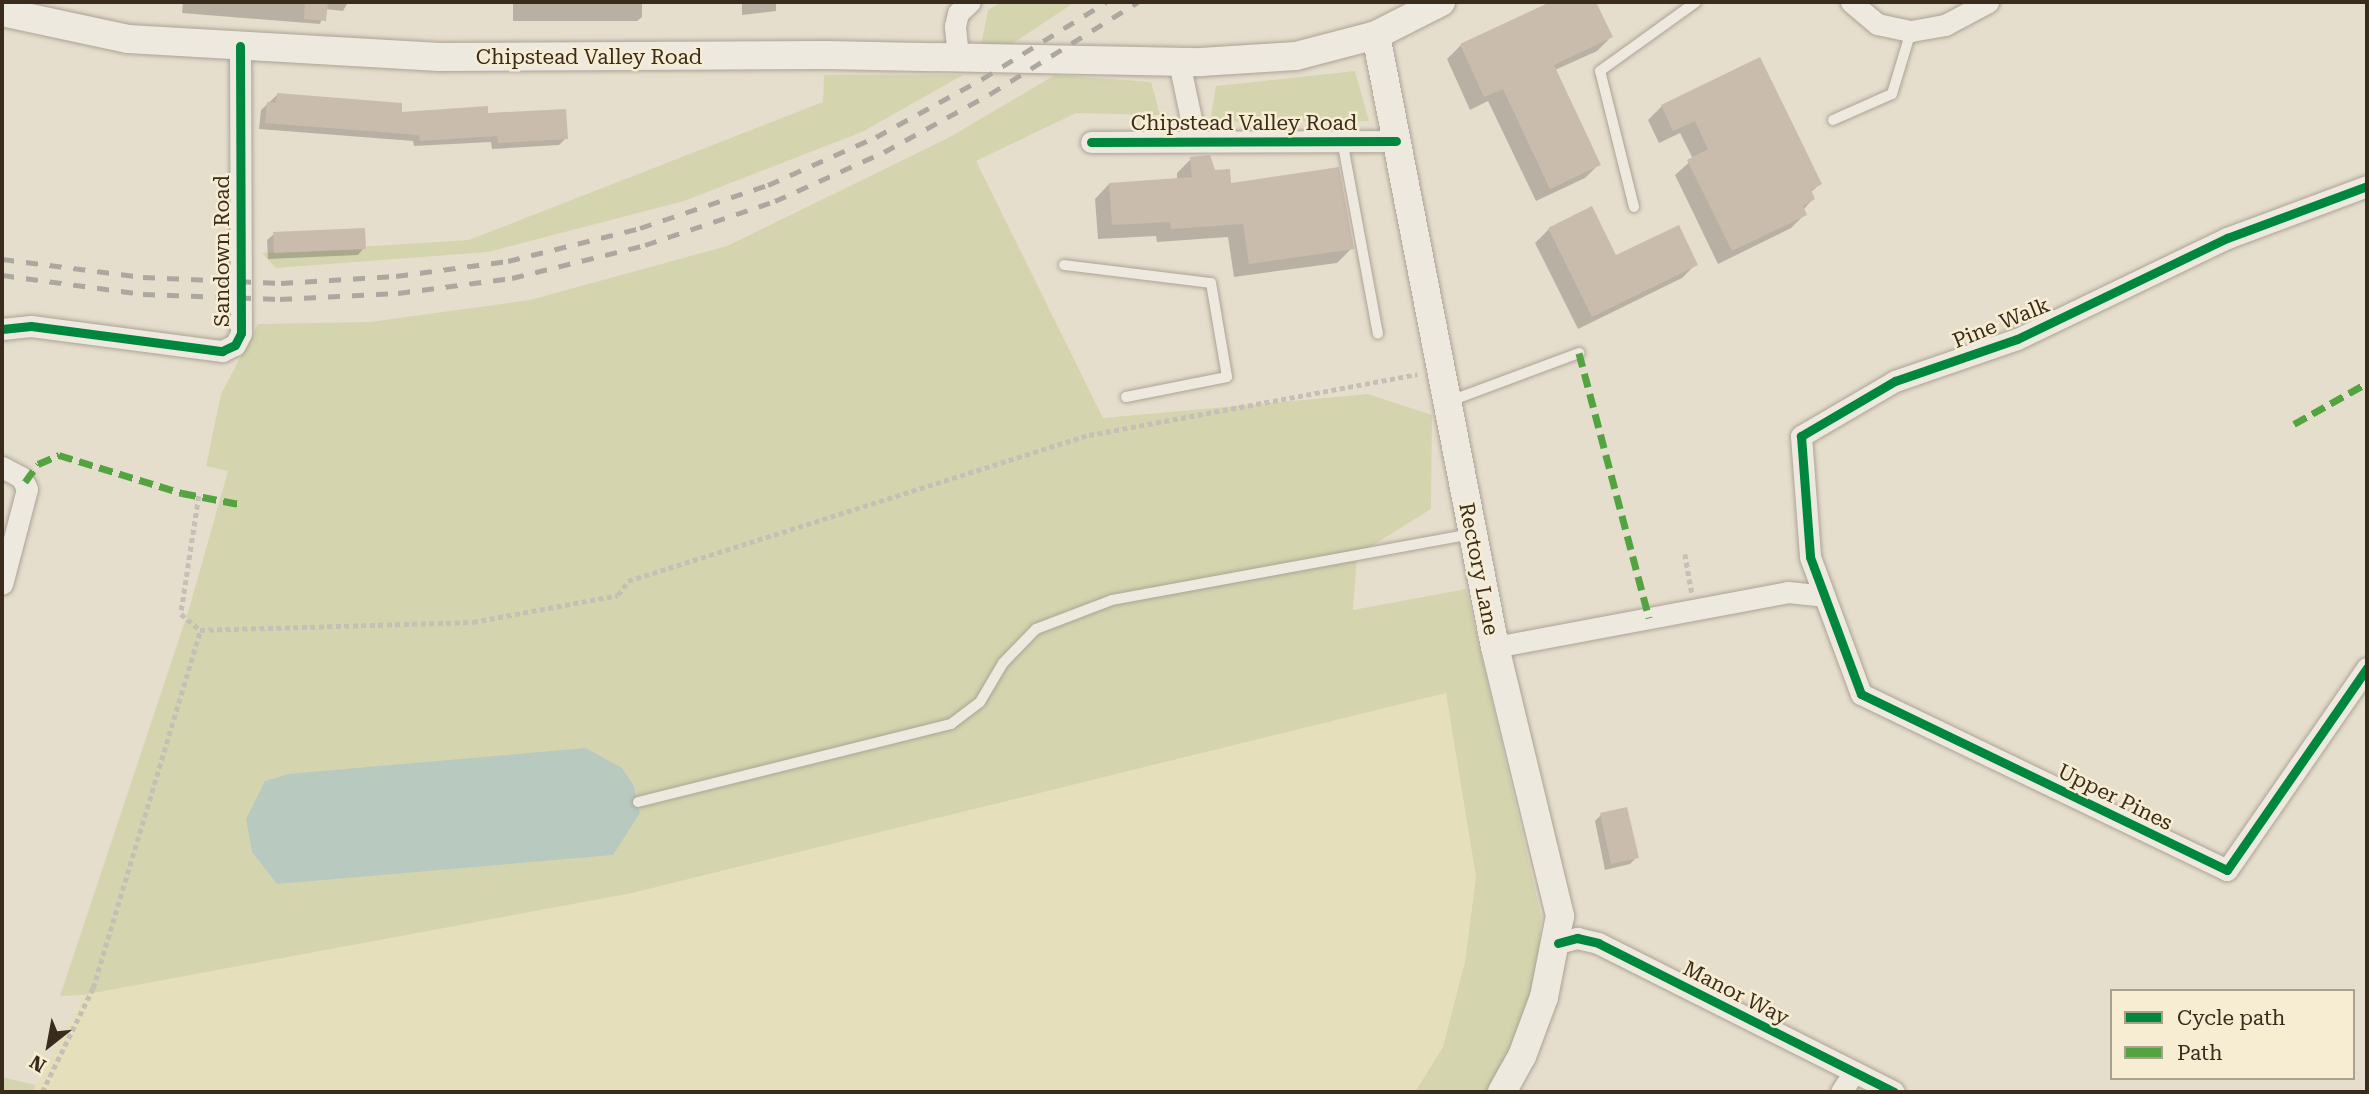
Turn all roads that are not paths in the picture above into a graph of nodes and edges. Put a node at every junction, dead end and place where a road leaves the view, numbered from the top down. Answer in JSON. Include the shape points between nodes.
{"nodes":[{"id":1,"x":970,"y":2,"type":"edge"},
{"id":2,"x":1441,"y":2,"type":"edge"},
{"id":3,"x":1696,"y":2,"type":"edge"},
{"id":4,"x":1851,"y":2,"type":"edge"},
{"id":5,"x":1988,"y":2,"type":"edge"},
{"id":6,"x":2,"y":12,"type":"edge"},
{"id":7,"x":1912,"y":31,"type":"junction"},
{"id":8,"x":1376,"y":35,"type":"junction"},
{"id":9,"x":240,"y":46,"type":"junction"},
{"id":10,"x":958,"y":56,"type":"junction"},
{"id":11,"x":1179,"y":62,"type":"junction"},
{"id":12,"x":1833,"y":120,"type":"dead end"},
{"id":13,"x":1195,"y":138,"type":"junction"},
{"id":14,"x":1342,"y":140,"type":"junction"},
{"id":15,"x":1396,"y":141,"type":"junction"},
{"id":16,"x":1091,"y":142,"type":"dead end"},
{"id":17,"x":2367,"y":186,"type":"edge"},
{"id":18,"x":1634,"y":207,"type":"dead end"},
{"id":19,"x":1064,"y":265,"type":"dead end"},
{"id":20,"x":2,"y":328,"type":"edge"},
{"id":21,"x":1378,"y":334,"type":"dead end"},
{"id":22,"x":1579,"y":353,"type":"dead end"},
{"id":23,"x":1126,"y":397,"type":"dead end"},
{"id":24,"x":1447,"y":402,"type":"junction"},
{"id":25,"x":2,"y":468,"type":"edge"},
{"id":26,"x":1472,"y":534,"type":"junction"},
{"id":27,"x":1810,"y":557,"type":"junction"},
{"id":28,"x":2,"y":584,"type":"edge"},
{"id":29,"x":1788,"y":592,"type":"junction"},
{"id":30,"x":1824,"y":596,"type":"junction"},
{"id":31,"x":1495,"y":647,"type":"junction"},
{"id":32,"x":2367,"y":668,"type":"edge"},
{"id":33,"x":638,"y":802,"type":"dead end"},
{"id":34,"x":1558,"y":943,"type":"junction"},
{"id":35,"x":1854,"y":1072,"type":"junction"},
{"id":36,"x":1502,"y":1092,"type":"edge"},
{"id":37,"x":1841,"y":1092,"type":"edge"},
{"id":38,"x":1894,"y":1092,"type":"edge"}],
"edges":[{"from":1,"to":10,"type":"street","via":[[958,13],[955,26]]},
{"from":2,"to":8,"type":"main road","name":"Chipstead Valley Road"},
{"from":3,"to":18,"type":"lane","via":[[1600,71]]},
{"from":4,"to":7,"type":"street","via":[[1877,24]]},
{"from":5,"to":7,"type":"street","via":[[1945,24]]},
{"from":6,"to":9,"type":"main road","name":"Chipstead Valley Road","via":[[118,37]]},
{"from":7,"to":12,"type":"lane","via":[[1892,94]]},
{"from":8,"to":11,"type":"main road","name":"Chipstead Valley Road","via":[[1283,57]]},
{"from":8,"to":15,"type":"main road","name":"Rectory Lane"},
{"from":9,"to":10,"type":"main road","name":"Chipstead Valley Road","via":[[544,59]]},
{"from":9,"to":20,"type":"street","name":"Sandown Road","via":[[241,333],[235,345],[222,351],[31,326]]},
{"from":10,"to":11,"type":"main road","name":"Chipstead Valley Road"},
{"from":11,"to":13,"type":"street","name":"Chipstead Valley Road"},
{"from":13,"to":14,"type":"street","name":"Chipstead Valley Road"},
{"from":13,"to":16,"type":"street","name":"Chipstead Valley Road"},
{"from":14,"to":15,"type":"street","name":"Chipstead Valley Road"},
{"from":14,"to":21,"type":"lane"},
{"from":15,"to":24,"type":"main road","name":"Rectory Lane"},
{"from":17,"to":27,"type":"street","name":"Pine Walk","via":[[2227,238],[2017,339],[1895,381],[1801,436]]},
{"from":19,"to":23,"type":"lane","via":[[1211,283],[1227,377]]},
{"from":22,"to":24,"type":"lane"},
{"from":24,"to":26,"type":"main road","name":"Rectory Lane"},
{"from":25,"to":28,"type":"street","via":[[21,477],[27,489]]},
{"from":26,"to":31,"type":"main road","name":"Rectory Lane"},
{"from":26,"to":33,"type":"lane","via":[[1112,600],[1035,629],[1003,663],[980,702],[951,724]]},
{"from":27,"to":29,"type":"street"},
{"from":27,"to":30,"type":"street","name":"Pine Walk"},
{"from":29,"to":30,"type":"street"},
{"from":29,"to":31,"type":"street"},
{"from":30,"to":32,"type":"street","name":"Upper Pines","via":[[1861,694],[2227,870]]},
{"from":31,"to":34,"type":"main road","name":"Rectory Lane","via":[[1556,886]]},
{"from":34,"to":35,"type":"street","name":"Manor Way","via":[[1577,938],[1598,943]]},
{"from":34,"to":36,"type":"main road","name":"Rectory Lane","via":[[1532,1033]]},
{"from":35,"to":37,"type":"street"},
{"from":35,"to":38,"type":"street","name":"Manor Way"}]}
